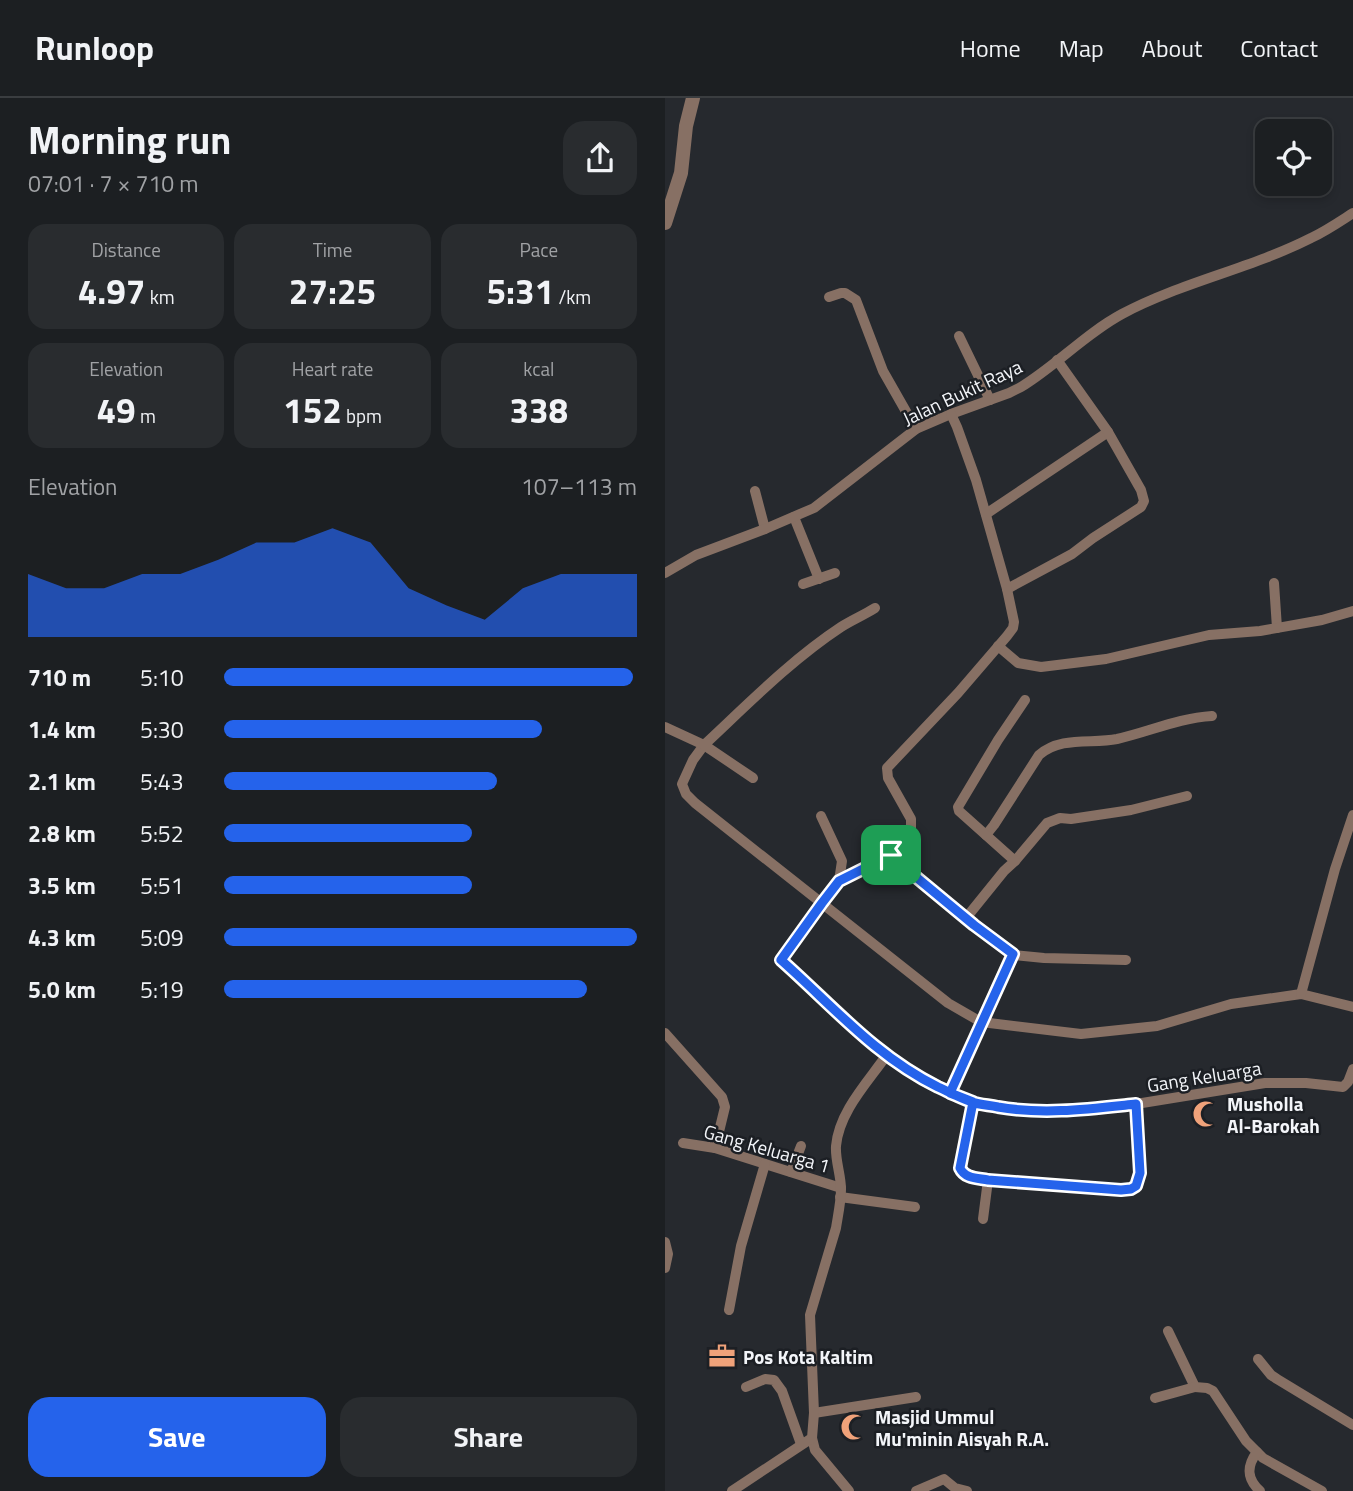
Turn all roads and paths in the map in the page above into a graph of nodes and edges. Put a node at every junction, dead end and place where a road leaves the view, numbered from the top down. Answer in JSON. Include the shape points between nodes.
{"nodes":[{"id":1,"x":691,"y":98,"type":"edge"},
{"id":2,"x":1353,"y":213,"type":"edge"},
{"id":3,"x":665,"y":223,"type":"edge"},
{"id":4,"x":828,"y":297,"type":"dead end"},
{"id":5,"x":959,"y":336,"type":"dead end"},
{"id":6,"x":1058,"y":360,"type":"junction"},
{"id":7,"x":990,"y":400,"type":"junction"},
{"id":8,"x":951,"y":414,"type":"junction"},
{"id":9,"x":916,"y":429,"type":"junction"},
{"id":10,"x":1108,"y":432,"type":"junction"},
{"id":11,"x":755,"y":491,"type":"dead end"},
{"id":12,"x":986,"y":514,"type":"junction"},
{"id":13,"x":794,"y":517,"type":"junction"},
{"id":14,"x":765,"y":529,"type":"junction"},
{"id":15,"x":665,"y":573,"type":"edge"},
{"id":16,"x":835,"y":573,"type":"dead end"},
{"id":17,"x":819,"y":579,"type":"junction"},
{"id":18,"x":1274,"y":583,"type":"dead end"},
{"id":19,"x":803,"y":584,"type":"dead end"},
{"id":20,"x":1007,"y":589,"type":"junction"},
{"id":21,"x":875,"y":608,"type":"dead end"},
{"id":22,"x":1353,"y":611,"type":"edge"},
{"id":23,"x":1277,"y":628,"type":"junction"},
{"id":24,"x":998,"y":646,"type":"junction"},
{"id":25,"x":1025,"y":700,"type":"dead end"},
{"id":26,"x":1212,"y":716,"type":"dead end"},
{"id":27,"x":665,"y":727,"type":"edge"},
{"id":28,"x":704,"y":746,"type":"junction"},
{"id":29,"x":753,"y":778,"type":"dead end"},
{"id":30,"x":1187,"y":796,"type":"dead end"},
{"id":31,"x":1353,"y":815,"type":"edge"},
{"id":32,"x":821,"y":816,"type":"dead end"},
{"id":33,"x":986,"y":835,"type":"junction"},
{"id":34,"x":891,"y":855,"type":"junction"},
{"id":35,"x":1015,"y":861,"type":"junction"},
{"id":36,"x":839,"y":881,"type":"junction"},
{"id":37,"x":822,"y":903,"type":"junction"},
{"id":38,"x":966,"y":918,"type":"junction"},
{"id":39,"x":1013,"y":954,"type":"junction"},
{"id":40,"x":1126,"y":960,"type":"dead end"},
{"id":41,"x":1301,"y":994,"type":"junction"},
{"id":42,"x":1353,"y":1007,"type":"edge"},
{"id":43,"x":981,"y":1022,"type":"junction"},
{"id":44,"x":665,"y":1033,"type":"edge"},
{"id":45,"x":886,"y":1056,"type":"junction"},
{"id":46,"x":1353,"y":1069,"type":"edge"},
{"id":47,"x":950,"y":1093,"type":"junction"},
{"id":48,"x":973,"y":1102,"type":"junction"},
{"id":49,"x":1136,"y":1104,"type":"junction"},
{"id":50,"x":683,"y":1143,"type":"dead end"},
{"id":51,"x":801,"y":1146,"type":"dead end"},
{"id":52,"x":715,"y":1149,"type":"junction"},
{"id":53,"x":765,"y":1164,"type":"junction"},
{"id":54,"x":791,"y":1172,"type":"junction"},
{"id":55,"x":988,"y":1180,"type":"junction"},
{"id":56,"x":840,"y":1193,"type":"junction"},
{"id":57,"x":915,"y":1207,"type":"dead end"},
{"id":58,"x":983,"y":1219,"type":"dead end"},
{"id":59,"x":665,"y":1241,"type":"edge"},
{"id":60,"x":665,"y":1268,"type":"edge"},
{"id":61,"x":729,"y":1310,"type":"dead end"},
{"id":62,"x":1168,"y":1331,"type":"dead end"},
{"id":63,"x":1258,"y":1359,"type":"dead end"},
{"id":64,"x":746,"y":1387,"type":"dead end"},
{"id":65,"x":1195,"y":1387,"type":"junction"},
{"id":66,"x":916,"y":1397,"type":"dead end"},
{"id":67,"x":1155,"y":1398,"type":"dead end"},
{"id":68,"x":814,"y":1413,"type":"junction"},
{"id":69,"x":1353,"y":1425,"type":"edge"},
{"id":70,"x":812,"y":1438,"type":"junction"},
{"id":71,"x":801,"y":1444,"type":"junction"},
{"id":72,"x":1257,"y":1452,"type":"junction"},
{"id":73,"x":748,"y":1480,"type":"junction"},
{"id":74,"x":732,"y":1491,"type":"edge"},
{"id":75,"x":755,"y":1491,"type":"edge"},
{"id":76,"x":849,"y":1491,"type":"edge"},
{"id":77,"x":916,"y":1491,"type":"edge"},
{"id":78,"x":967,"y":1491,"type":"edge"},
{"id":79,"x":1260,"y":1491,"type":"edge"},
{"id":80,"x":1322,"y":1491,"type":"edge"}],
"edges":[{"from":1,"to":3,"type":"street","via":[[681,173]]},
{"from":2,"to":6,"type":"street","name":"Jalan Bukit Raya","via":[[1310,239],[1122,314]]},
{"from":4,"to":9,"type":"street","via":[[845,293],[856,300],[883,371]]},
{"from":5,"to":7,"type":"street"},
{"from":6,"to":7,"type":"street","name":"Jalan Bukit Raya","via":[[1021,387]]},
{"from":6,"to":10,"type":"street"},
{"from":7,"to":8,"type":"street","name":"Jalan Bukit Raya"},
{"from":8,"to":9,"type":"street","name":"Jalan Bukit Raya"},
{"from":8,"to":12,"type":"street"},
{"from":9,"to":13,"type":"street","name":"Jalan Bukit Raya","via":[[824,501]]},
{"from":10,"to":12,"type":"street"},
{"from":10,"to":20,"type":"street","via":[[1140,490],[1141,508],[1072,554]]},
{"from":11,"to":14,"type":"street"},
{"from":12,"to":20,"type":"street"},
{"from":13,"to":14,"type":"street","name":"Jalan Bukit Raya"},
{"from":13,"to":17,"type":"street"},
{"from":14,"to":15,"type":"street","name":"Jalan Bukit Raya","via":[[696,555]]},
{"from":16,"to":17,"type":"street"},
{"from":17,"to":19,"type":"street"},
{"from":18,"to":23,"type":"street"},
{"from":20,"to":24,"type":"street","via":[[1014,622]]},
{"from":21,"to":28,"type":"street","via":[[809,651]]},
{"from":22,"to":23,"type":"street"},
{"from":23,"to":24,"type":"street","via":[[1209,635],[1106,659],[1041,667],[1017,663]]},
{"from":24,"to":34,"type":"street","via":[[887,768],[912,825]]},
{"from":25,"to":33,"type":"street","via":[[958,807]]},
{"from":26,"to":33,"type":"street","via":[[1116,739],[1048,748]]},
{"from":27,"to":28,"type":"street"},
{"from":28,"to":29,"type":"street"},
{"from":28,"to":37,"type":"street","via":[[687,772],[686,794]]},
{"from":30,"to":35,"type":"street","via":[[1131,810],[1053,820]]},
{"from":31,"to":41,"type":"street"},
{"from":32,"to":36,"type":"street","via":[[842,861]]},
{"from":33,"to":35,"type":"street"},
{"from":34,"to":36,"type":"street"},
{"from":34,"to":38,"type":"street"},
{"from":35,"to":38,"type":"street"},
{"from":36,"to":37,"type":"street"},
{"from":37,"to":43,"type":"street","via":[[948,1003]]},
{"from":37,"to":45,"type":"street","name":"Gang Keluarga","via":[[781,960]]},
{"from":38,"to":39,"type":"street"},
{"from":39,"to":40,"type":"street"},
{"from":39,"to":43,"type":"street"},
{"from":41,"to":42,"type":"street"},
{"from":41,"to":43,"type":"street","via":[[1231,1004],[1157,1026],[1118,1031],[1081,1034]]},
{"from":43,"to":47,"type":"street"},
{"from":44,"to":52,"type":"street","via":[[722,1097],[725,1107]]},
{"from":45,"to":47,"type":"street","name":"Gang Keluarga"},
{"from":45,"to":56,"type":"street","via":[[841,1124],[836,1149]]},
{"from":46,"to":49,"type":"street","name":"Gang Keluarga","via":[[1343,1087],[1265,1083]]},
{"from":47,"to":48,"type":"street","name":"Gang Keluarga"},
{"from":48,"to":49,"type":"street","name":"Gang Keluarga","via":[[1059,1112]]},
{"from":48,"to":55,"type":"street","via":[[960,1168],[967,1176]]},
{"from":49,"to":55,"type":"street","via":[[1140,1173],[1131,1189]]},
{"from":50,"to":52,"type":"street","name":"Gang Keluarga 1"},
{"from":51,"to":54,"type":"street"},
{"from":52,"to":53,"type":"street","name":"Gang Keluarga 1"},
{"from":53,"to":54,"type":"street","name":"Gang Keluarga 1"},
{"from":53,"to":61,"type":"street","via":[[741,1246]]},
{"from":54,"to":56,"type":"street","name":"Gang Keluarga 1"},
{"from":55,"to":58,"type":"street"},
{"from":56,"to":57,"type":"street","name":"Gang Keluarga 1"},
{"from":56,"to":68,"type":"street","via":[[836,1228],[810,1315]]},
{"from":59,"to":60,"type":"street","via":[[669,1254]]},
{"from":62,"to":65,"type":"street"},
{"from":63,"to":69,"type":"street","via":[[1271,1375]]},
{"from":64,"to":71,"type":"street","via":[[773,1380],[782,1391]]},
{"from":65,"to":67,"type":"street"},
{"from":65,"to":72,"type":"street","via":[[1213,1391]]},
{"from":66,"to":68,"type":"street"},
{"from":68,"to":70,"type":"street"},
{"from":70,"to":71,"type":"street"},
{"from":70,"to":76,"type":"street","via":[[815,1450]]},
{"from":71,"to":73,"type":"street"},
{"from":72,"to":79,"type":"street","via":[[1248,1469]]},
{"from":72,"to":80,"type":"street"},
{"from":73,"to":74,"type":"street"},
{"from":73,"to":75,"type":"street"},
{"from":77,"to":78,"type":"street","via":[[944,1479]]}]}
